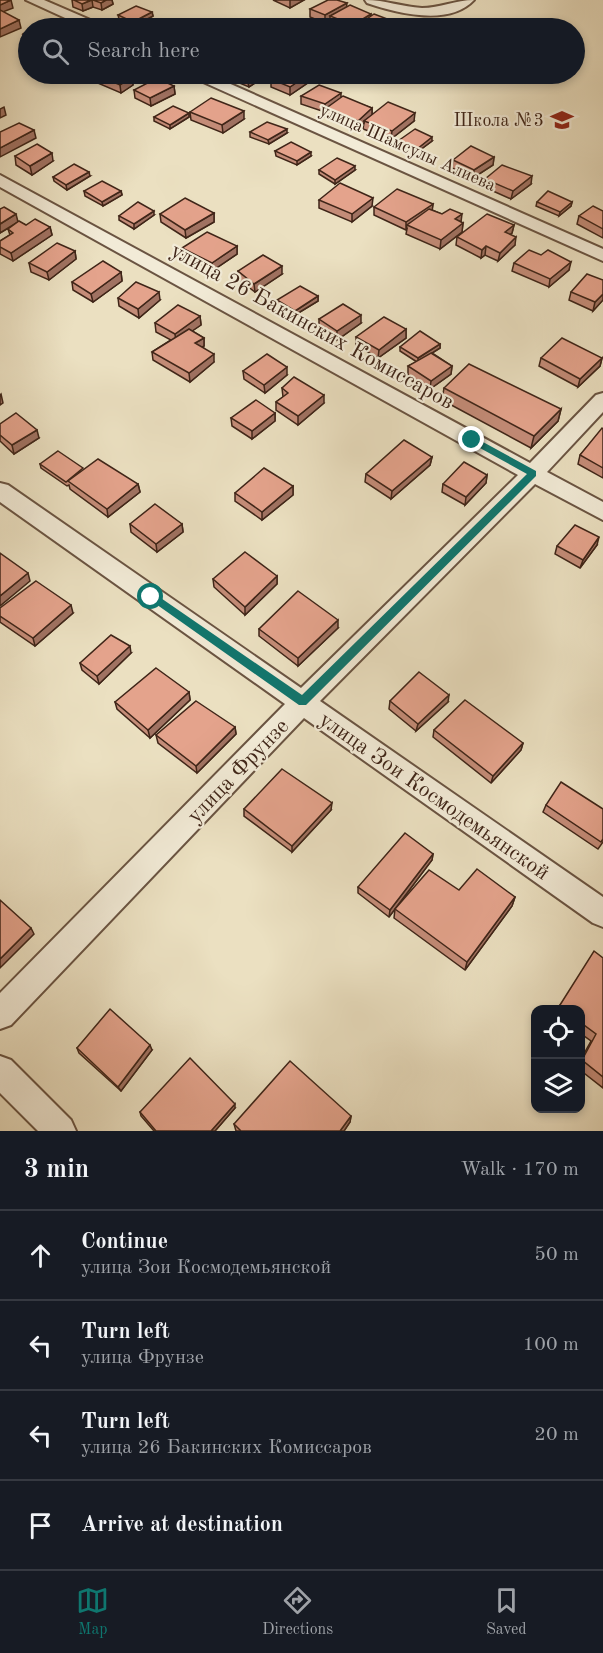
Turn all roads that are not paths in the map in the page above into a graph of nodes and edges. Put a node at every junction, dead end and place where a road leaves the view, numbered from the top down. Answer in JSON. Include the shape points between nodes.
{"nodes":[{"id":1,"x":33,"y":0,"type":"edge"},
{"id":2,"x":372,"y":0,"type":"edge"},
{"id":3,"x":468,"y":0,"type":"edge"},
{"id":4,"x":74,"y":18,"type":"edge"},
{"id":5,"x":219,"y":84,"type":"edge"},
{"id":6,"x":0,"y":180,"type":"edge"},
{"id":7,"x":603,"y":256,"type":"edge"},
{"id":8,"x":603,"y":400,"type":"edge"},
{"id":9,"x":533,"y":473,"type":"junction"},
{"id":10,"x":0,"y":491,"type":"edge"},
{"id":11,"x":603,"y":512,"type":"edge"},
{"id":12,"x":303,"y":702,"type":"junction"},
{"id":13,"x":603,"y":914,"type":"edge"},
{"id":14,"x":0,"y":1014,"type":"edge"},
{"id":15,"x":0,"y":1071,"type":"edge"},
{"id":16,"x":60,"y":1131,"type":"edge"}],
"edges":[{"from":1,"to":4,"type":"street"},
{"from":2,"to":3,"type":"street","via":[[397,9],[437,12]]},
{"from":5,"to":7,"type":"street","name":"улица Шамсулы Алиева"},
{"from":6,"to":9,"type":"street","name":"улица 26 Бакинских Комиссаров"},
{"from":8,"to":9,"type":"street","name":"улица Фрунзе"},
{"from":9,"to":11,"type":"street","name":"улица 26 Бакинских Комиссаров"},
{"from":9,"to":12,"type":"street","name":"улица Фрунзе"},
{"from":10,"to":12,"type":"street","name":"улица Зои Космодемьянской"},
{"from":12,"to":13,"type":"street","name":"улица Зои Космодемьянской"},
{"from":12,"to":14,"type":"street","name":"улица Фрунзе"},
{"from":15,"to":16,"type":"street"}]}
